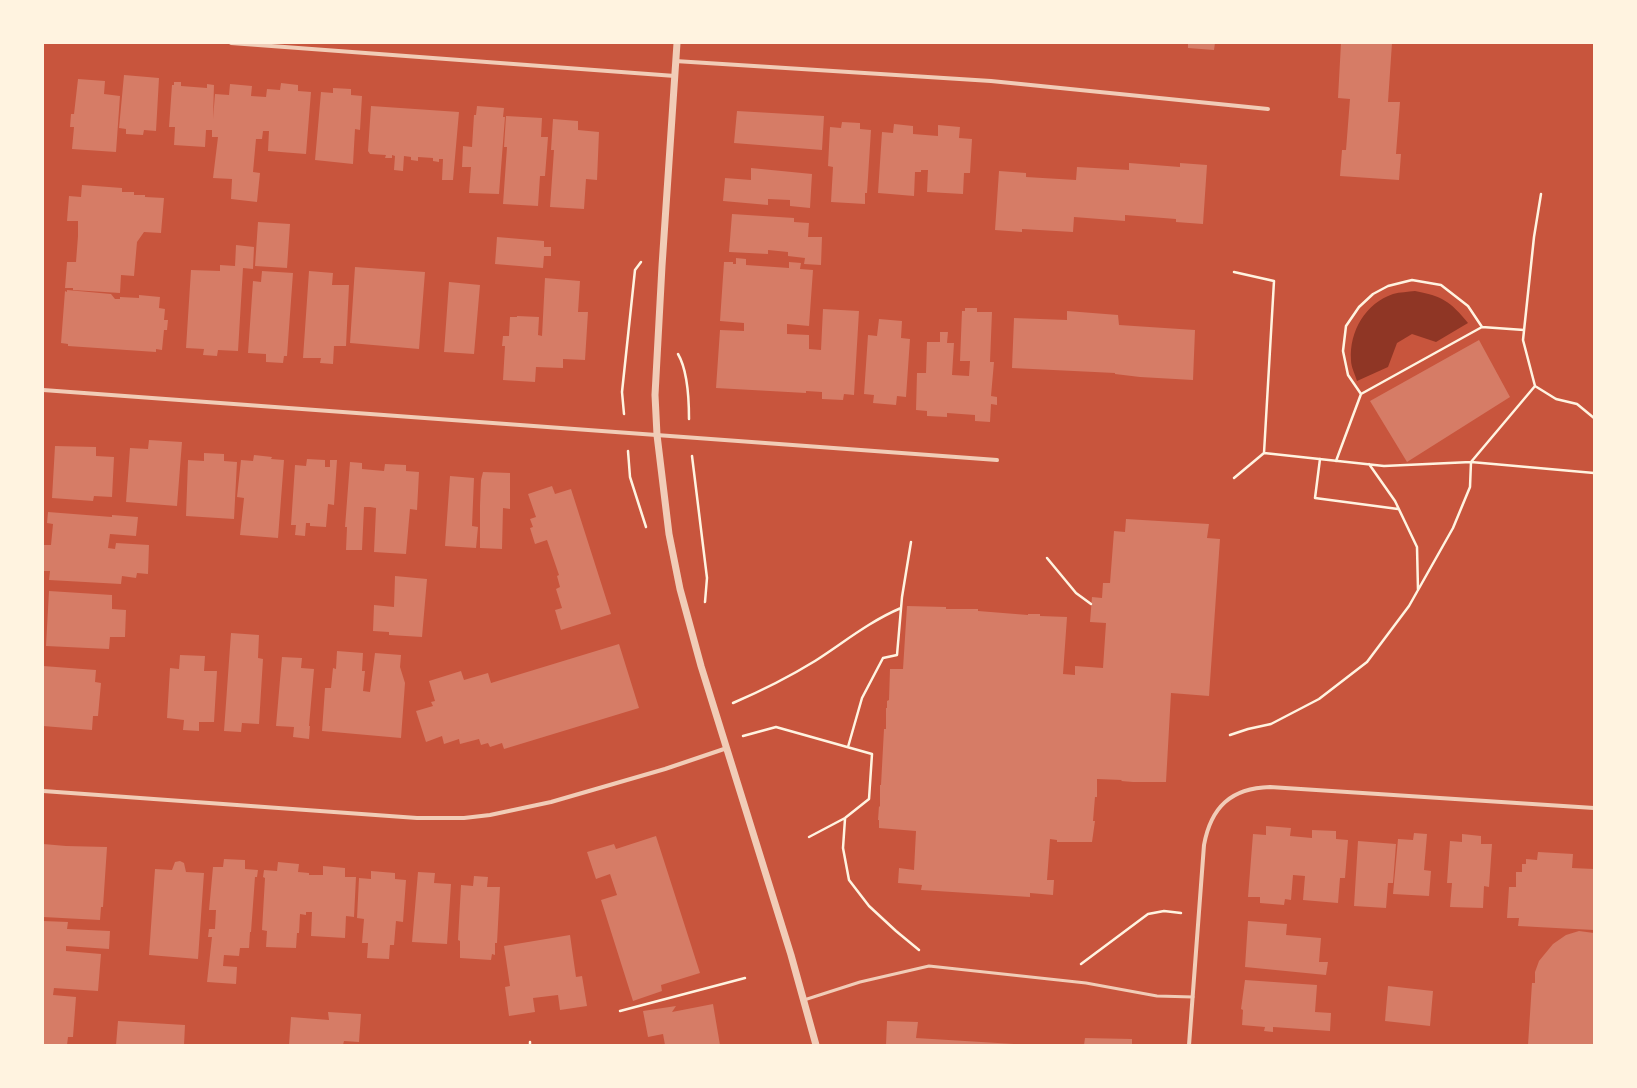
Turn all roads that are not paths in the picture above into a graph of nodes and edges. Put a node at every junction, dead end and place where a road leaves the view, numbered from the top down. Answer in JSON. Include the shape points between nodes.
{"nodes":[{"id":1,"x":231,"y":43,"type":"edge"},
{"id":2,"x":677,"y":43,"type":"edge"},
{"id":3,"x":675,"y":62,"type":"junction"},
{"id":4,"x":674,"y":76,"type":"junction"},
{"id":5,"x":1268,"y":109,"type":"dead end"},
{"id":6,"x":43,"y":390,"type":"edge"},
{"id":7,"x":658,"y":435,"type":"junction"},
{"id":8,"x":997,"y":460,"type":"dead end"},
{"id":9,"x":726,"y":744,"type":"junction"},
{"id":10,"x":43,"y":791,"type":"edge"},
{"id":11,"x":1594,"y":808,"type":"edge"},
{"id":12,"x":1193,"y":997,"type":"junction"},
{"id":13,"x":804,"y":1000,"type":"junction"},
{"id":14,"x":816,"y":1045,"type":"edge"},
{"id":15,"x":1189,"y":1045,"type":"edge"}],
"edges":[{"from":1,"to":4,"type":"street"},
{"from":2,"to":3,"type":"street"},
{"from":3,"to":4,"type":"street"},
{"from":3,"to":5,"type":"street","via":[[991,81]]},
{"from":4,"to":7,"type":"street","via":[[655,395]]},
{"from":6,"to":7,"type":"street"},
{"from":7,"to":8,"type":"street"},
{"from":7,"to":9,"type":"street","via":[[669,534],[680,589]]},
{"from":9,"to":10,"type":"street","via":[[665,769],[550,802],[464,818],[409,817]]},
{"from":9,"to":13,"type":"street"},
{"from":11,"to":12,"type":"street","via":[[1270,787],[1257,787],[1235,794],[1217,810],[1206,832]]},
{"from":12,"to":13,"type":"lane","via":[[1157,996],[1086,983],[929,966],[860,982]]},
{"from":12,"to":15,"type":"street"},
{"from":13,"to":14,"type":"street"}]}
